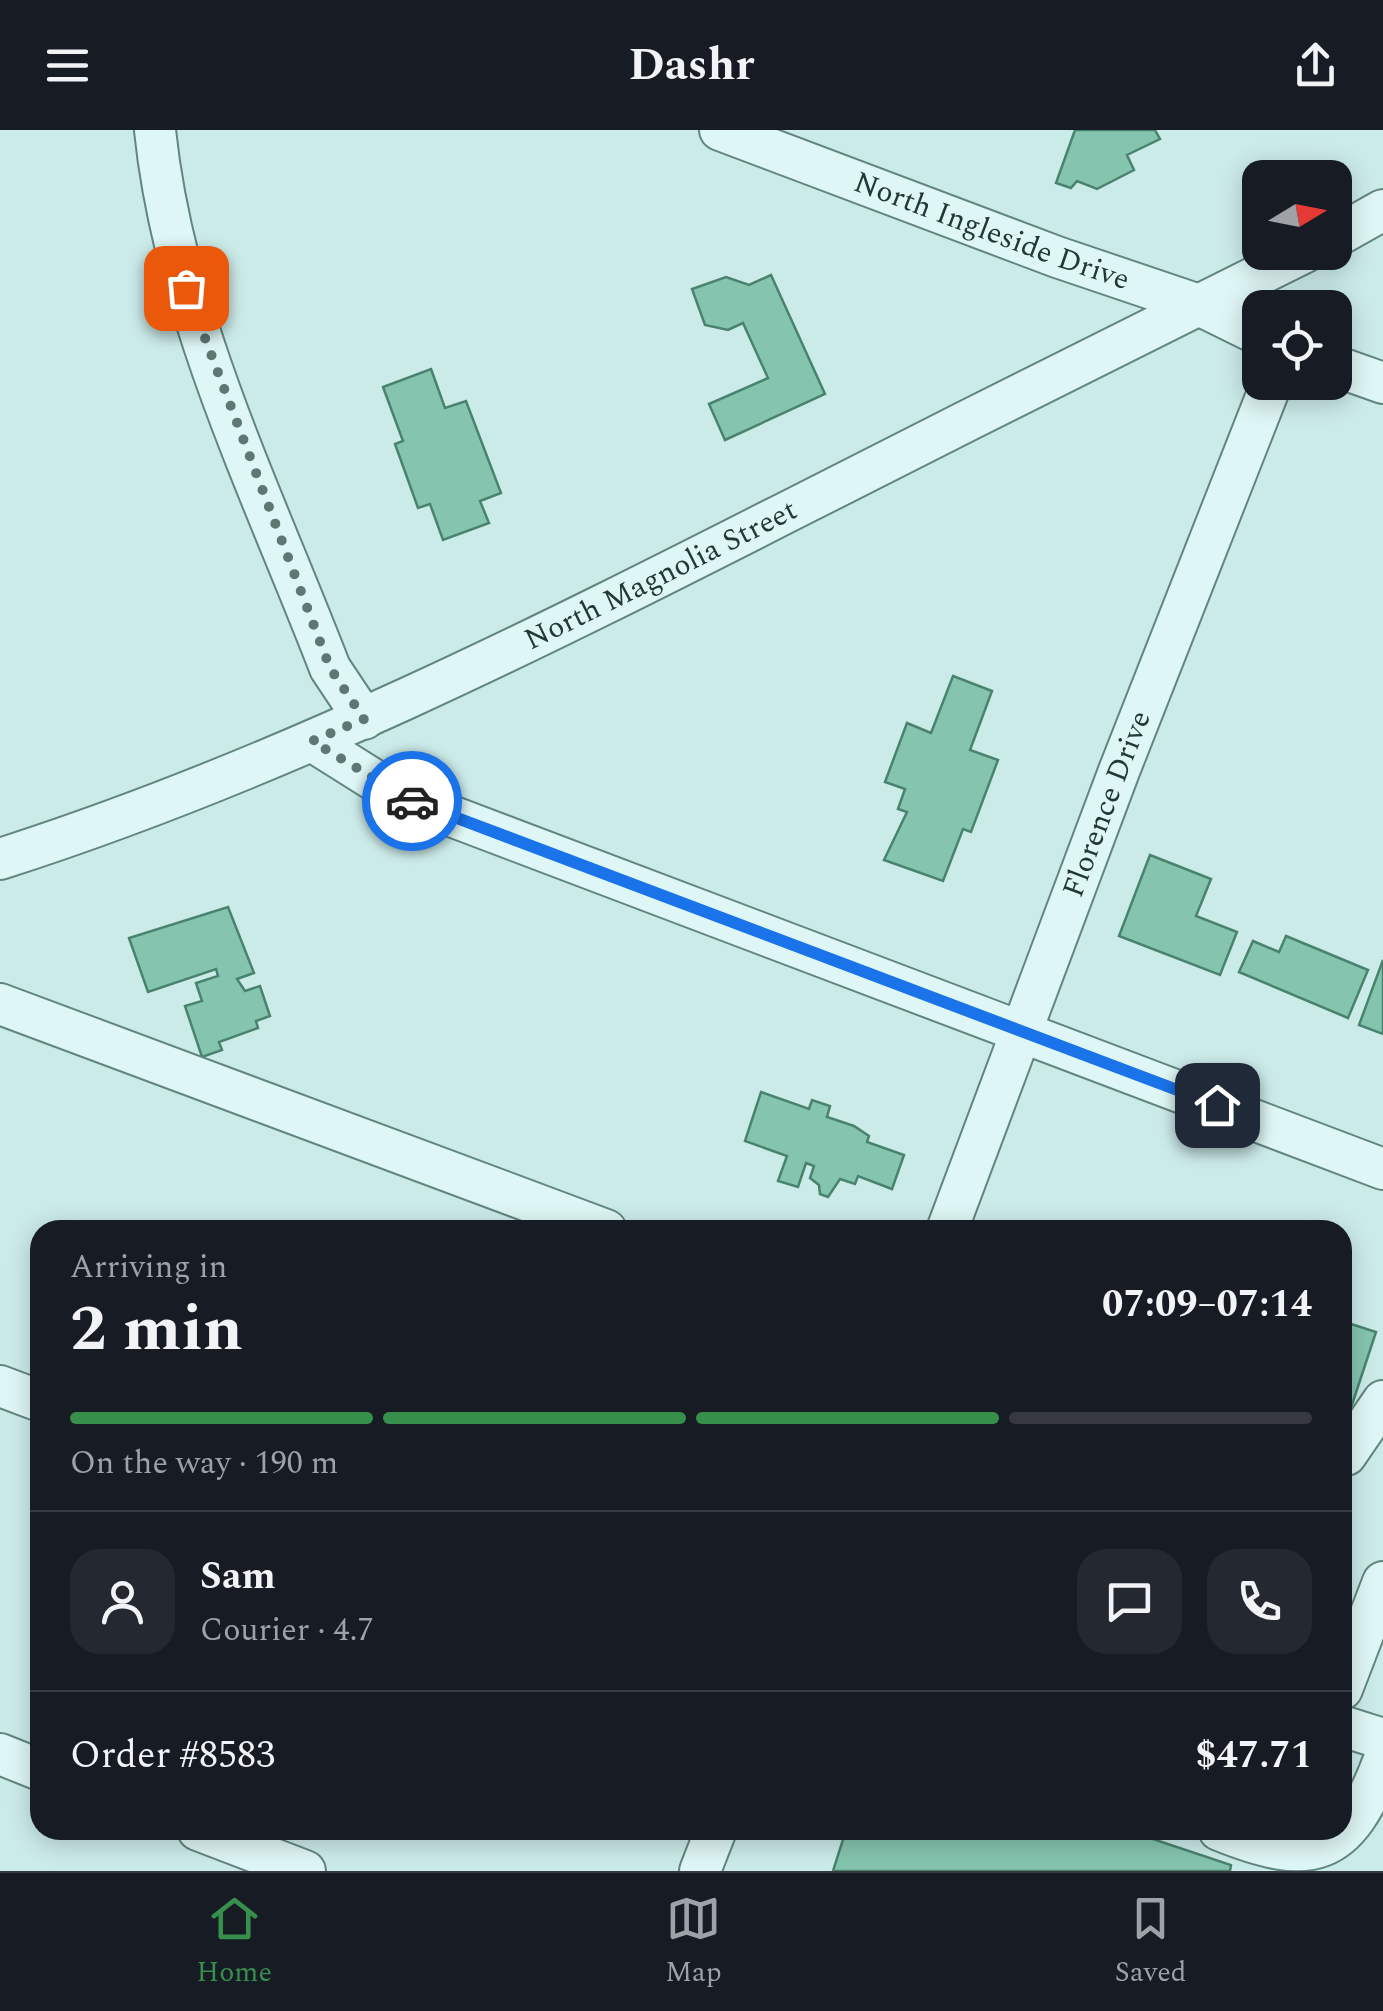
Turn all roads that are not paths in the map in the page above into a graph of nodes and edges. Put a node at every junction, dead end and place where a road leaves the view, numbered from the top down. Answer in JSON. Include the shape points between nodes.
{"nodes":[{"id":1,"x":155,"y":130,"type":"edge"},
{"id":2,"x":720,"y":130,"type":"edge"},
{"id":3,"x":1383,"y":210,"type":"edge"},
{"id":4,"x":1352,"y":227,"type":"edge"},
{"id":5,"x":1269,"y":270,"type":"edge"},
{"id":6,"x":1200,"y":305,"type":"junction"},
{"id":7,"x":1242,"y":326,"type":"edge"},
{"id":8,"x":1352,"y":372,"type":"edge"},
{"id":9,"x":1383,"y":384,"type":"edge"},
{"id":10,"x":1265,"y":400,"type":"edge"},
{"id":11,"x":364,"y":719,"type":"junction"},
{"id":12,"x":312,"y":741,"type":"junction"},
{"id":13,"x":0,"y":859,"type":"edge"},
{"id":14,"x":0,"y":1004,"type":"edge"},
{"id":15,"x":1022,"y":1034,"type":"junction"},
{"id":16,"x":1383,"y":1169,"type":"edge"},
{"id":17,"x":579,"y":1220,"type":"edge"},
{"id":18,"x":951,"y":1220,"type":"edge"},
{"id":19,"x":0,"y":1386,"type":"edge"},
{"id":20,"x":30,"y":1397,"type":"edge"},
{"id":21,"x":1383,"y":1401,"type":"edge"},
{"id":22,"x":1352,"y":1445,"type":"edge"},
{"id":23,"x":1383,"y":1582,"type":"edge"},
{"id":24,"x":1352,"y":1663,"type":"edge"},
{"id":25,"x":1352,"y":1729,"type":"edge"},
{"id":26,"x":1383,"y":1739,"type":"edge"},
{"id":27,"x":0,"y":1754,"type":"edge"},
{"id":28,"x":1383,"y":1762,"type":"edge"},
{"id":29,"x":30,"y":1766,"type":"edge"},
{"id":30,"x":1352,"y":1826,"type":"edge"},
{"id":31,"x":224,"y":1840,"type":"edge"},
{"id":32,"x":712,"y":1840,"type":"edge"},
{"id":33,"x":1245,"y":1840,"type":"edge"},
{"id":34,"x":1333,"y":1840,"type":"edge"},
{"id":35,"x":305,"y":1871,"type":"edge"},
{"id":36,"x":700,"y":1871,"type":"edge"}],
"edges":[{"from":1,"to":11,"type":"street","via":[[168,232],[194,316],[330,668]]},
{"from":2,"to":6,"type":"street","name":"North Ingleside Drive"},
{"from":3,"to":4,"type":"street"},
{"from":5,"to":6,"type":"street","name":"North Magnolia Street"},
{"from":6,"to":7,"type":"street","name":"North Ingleside Drive"},
{"from":6,"to":11,"type":"street","name":"North Magnolia Street","via":[[543,636]]},
{"from":8,"to":9,"type":"street"},
{"from":10,"to":15,"type":"street","name":"Florence Drive"},
{"from":11,"to":12,"type":"street","name":"North Magnolia Street"},
{"from":12,"to":13,"type":"street","name":"North Magnolia Street"},
{"from":12,"to":15,"type":"street","via":[[401,796]]},
{"from":14,"to":17,"type":"street"},
{"from":15,"to":16,"type":"street"},
{"from":15,"to":18,"type":"street","name":"Florence Drive"},
{"from":19,"to":20,"type":"street"},
{"from":21,"to":22,"type":"street"},
{"from":23,"to":24,"type":"street"},
{"from":25,"to":26,"type":"street"},
{"from":27,"to":29,"type":"street"},
{"from":28,"to":30,"type":"street"},
{"from":31,"to":35,"type":"street"},
{"from":32,"to":36,"type":"street"},
{"from":33,"to":34,"type":"street","via":[[1308,1851]]}]}
